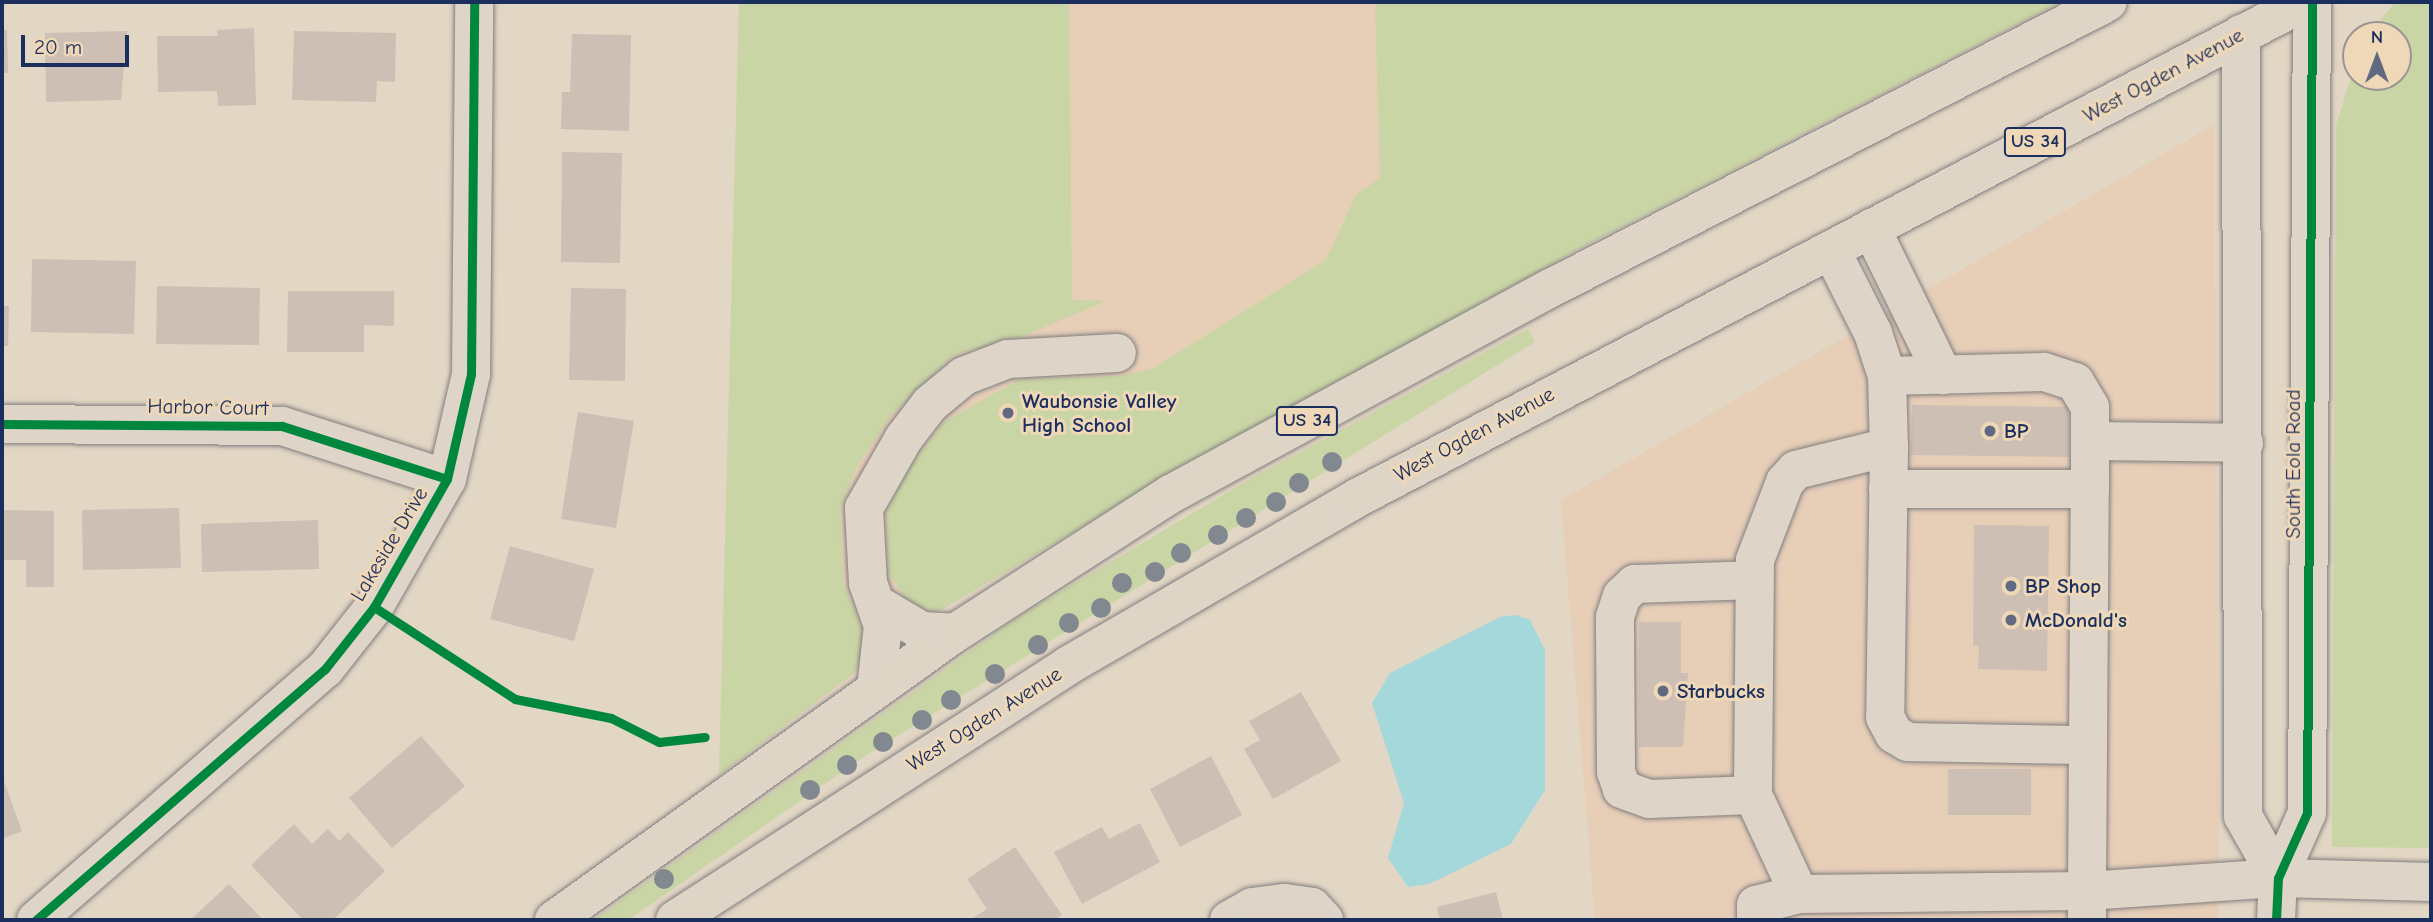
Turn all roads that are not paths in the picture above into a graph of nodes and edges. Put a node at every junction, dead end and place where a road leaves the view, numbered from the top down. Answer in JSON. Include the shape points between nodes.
{"nodes":[{"id":1,"x":474,"y":2,"type":"edge"},
{"id":2,"x":2108,"y":2,"type":"edge"},
{"id":3,"x":2304,"y":2,"type":"edge"},
{"id":4,"x":2312,"y":2,"type":"edge"},
{"id":5,"x":2241,"y":18,"type":"edge"},
{"id":6,"x":1871,"y":228,"type":"junction"},
{"id":7,"x":1831,"y":250,"type":"junction"},
{"id":8,"x":1117,"y":353,"type":"dead end"},
{"id":9,"x":1943,"y":374,"type":"junction"},
{"id":10,"x":1887,"y":376,"type":"junction"},
{"id":11,"x":2,"y":424,"type":"edge"},
{"id":12,"x":2090,"y":441,"type":"junction"},
{"id":13,"x":2244,"y":443,"type":"junction"},
{"id":14,"x":1889,"y":447,"type":"junction"},
{"id":15,"x":447,"y":479,"type":"junction"},
{"id":16,"x":1888,"y":489,"type":"junction"},
{"id":17,"x":2090,"y":489,"type":"junction"},
{"id":18,"x":1754,"y":580,"type":"junction"},
{"id":19,"x":876,"y":604,"type":"junction"},
{"id":20,"x":955,"y":633,"type":"junction"},
{"id":21,"x":876,"y":689,"type":"junction"},
{"id":22,"x":2088,"y":745,"type":"junction"},
{"id":23,"x":1754,"y":795,"type":"junction"},
{"id":24,"x":2278,"y":878,"type":"junction"},
{"id":25,"x":2431,"y":882,"type":"edge"},
{"id":26,"x":1799,"y":894,"type":"junction"},
{"id":27,"x":2087,"y":906,"type":"edge"},
{"id":28,"x":36,"y":920,"type":"edge"},
{"id":29,"x":554,"y":920,"type":"edge"},
{"id":30,"x":675,"y":920,"type":"edge"},
{"id":31,"x":1229,"y":920,"type":"edge"},
{"id":32,"x":1324,"y":920,"type":"edge"},
{"id":33,"x":1756,"y":920,"type":"edge"},
{"id":34,"x":2276,"y":920,"type":"edge"}],
"edges":[{"from":1,"to":15,"type":"street","name":"Lakeside Drive","via":[[471,374]]},
{"from":2,"to":20,"type":"main road","number":"US 34","via":[[1549,289],[1195,481]]},
{"from":3,"to":5,"type":"main road","name":"West Ogden Avenue","number":"US 34"},
{"from":4,"to":24,"type":"street","name":"South Eola Road","via":[[2307,813]]},
{"from":5,"to":6,"type":"main road","name":"West Ogden Avenue","number":"US 34"},
{"from":5,"to":13,"type":"street"},
{"from":6,"to":7,"type":"main road","name":"West Ogden Avenue","number":"US 34"},
{"from":6,"to":9,"type":"street"},
{"from":7,"to":10,"type":"street","via":[[1873,333]]},
{"from":7,"to":30,"type":"main road","name":"West Ogden Avenue","number":"US 34","via":[[1355,499],[1069,665]]},
{"from":8,"to":19,"type":"street","via":[[1008,359],[964,376],[930,404],[882,471],[864,508],[863,548]]},
{"from":9,"to":10,"type":"street"},
{"from":9,"to":12,"type":"street","via":[[2044,372],[2075,382],[2090,407]]},
{"from":10,"to":14,"type":"street"},
{"from":11,"to":15,"type":"street","name":"Harbor Court","via":[[282,426]]},
{"from":12,"to":13,"type":"street"},
{"from":12,"to":17,"type":"street"},
{"from":13,"to":24,"type":"street","via":[[2243,816]]},
{"from":14,"to":16,"type":"street"},
{"from":14,"to":18,"type":"street","via":[[1796,470],[1785,482],[1755,560]]},
{"from":15,"to":28,"type":"street","name":"Lakeside Drive","via":[[381,595],[325,669]]},
{"from":16,"to":17,"type":"street"},
{"from":16,"to":22,"type":"street","via":[[1885,717],[1894,734],[1908,742]]},
{"from":17,"to":22,"type":"street"},
{"from":18,"to":23,"type":"street"},
{"from":18,"to":23,"type":"street","via":[[1635,584],[1622,596],[1615,617],[1616,772],[1622,789],[1649,799]]},
{"from":19,"to":20,"type":"street","via":[[922,631]]},
{"from":19,"to":21,"type":"street","via":[[883,661]]},
{"from":20,"to":21,"type":"main road","number":"US 34"},
{"from":21,"to":29,"type":"main road","number":"US 34"},
{"from":22,"to":27,"type":"street"},
{"from":23,"to":26,"type":"street"},
{"from":24,"to":25,"type":"street"},
{"from":24,"to":27,"type":"street"},
{"from":24,"to":34,"type":"street","name":"South Eola Road"},
{"from":26,"to":27,"type":"street"},
{"from":26,"to":33,"type":"street","via":[[1756,905]]},
{"from":31,"to":32,"type":"street","via":[[1252,907],[1285,903],[1312,907]]}]}
